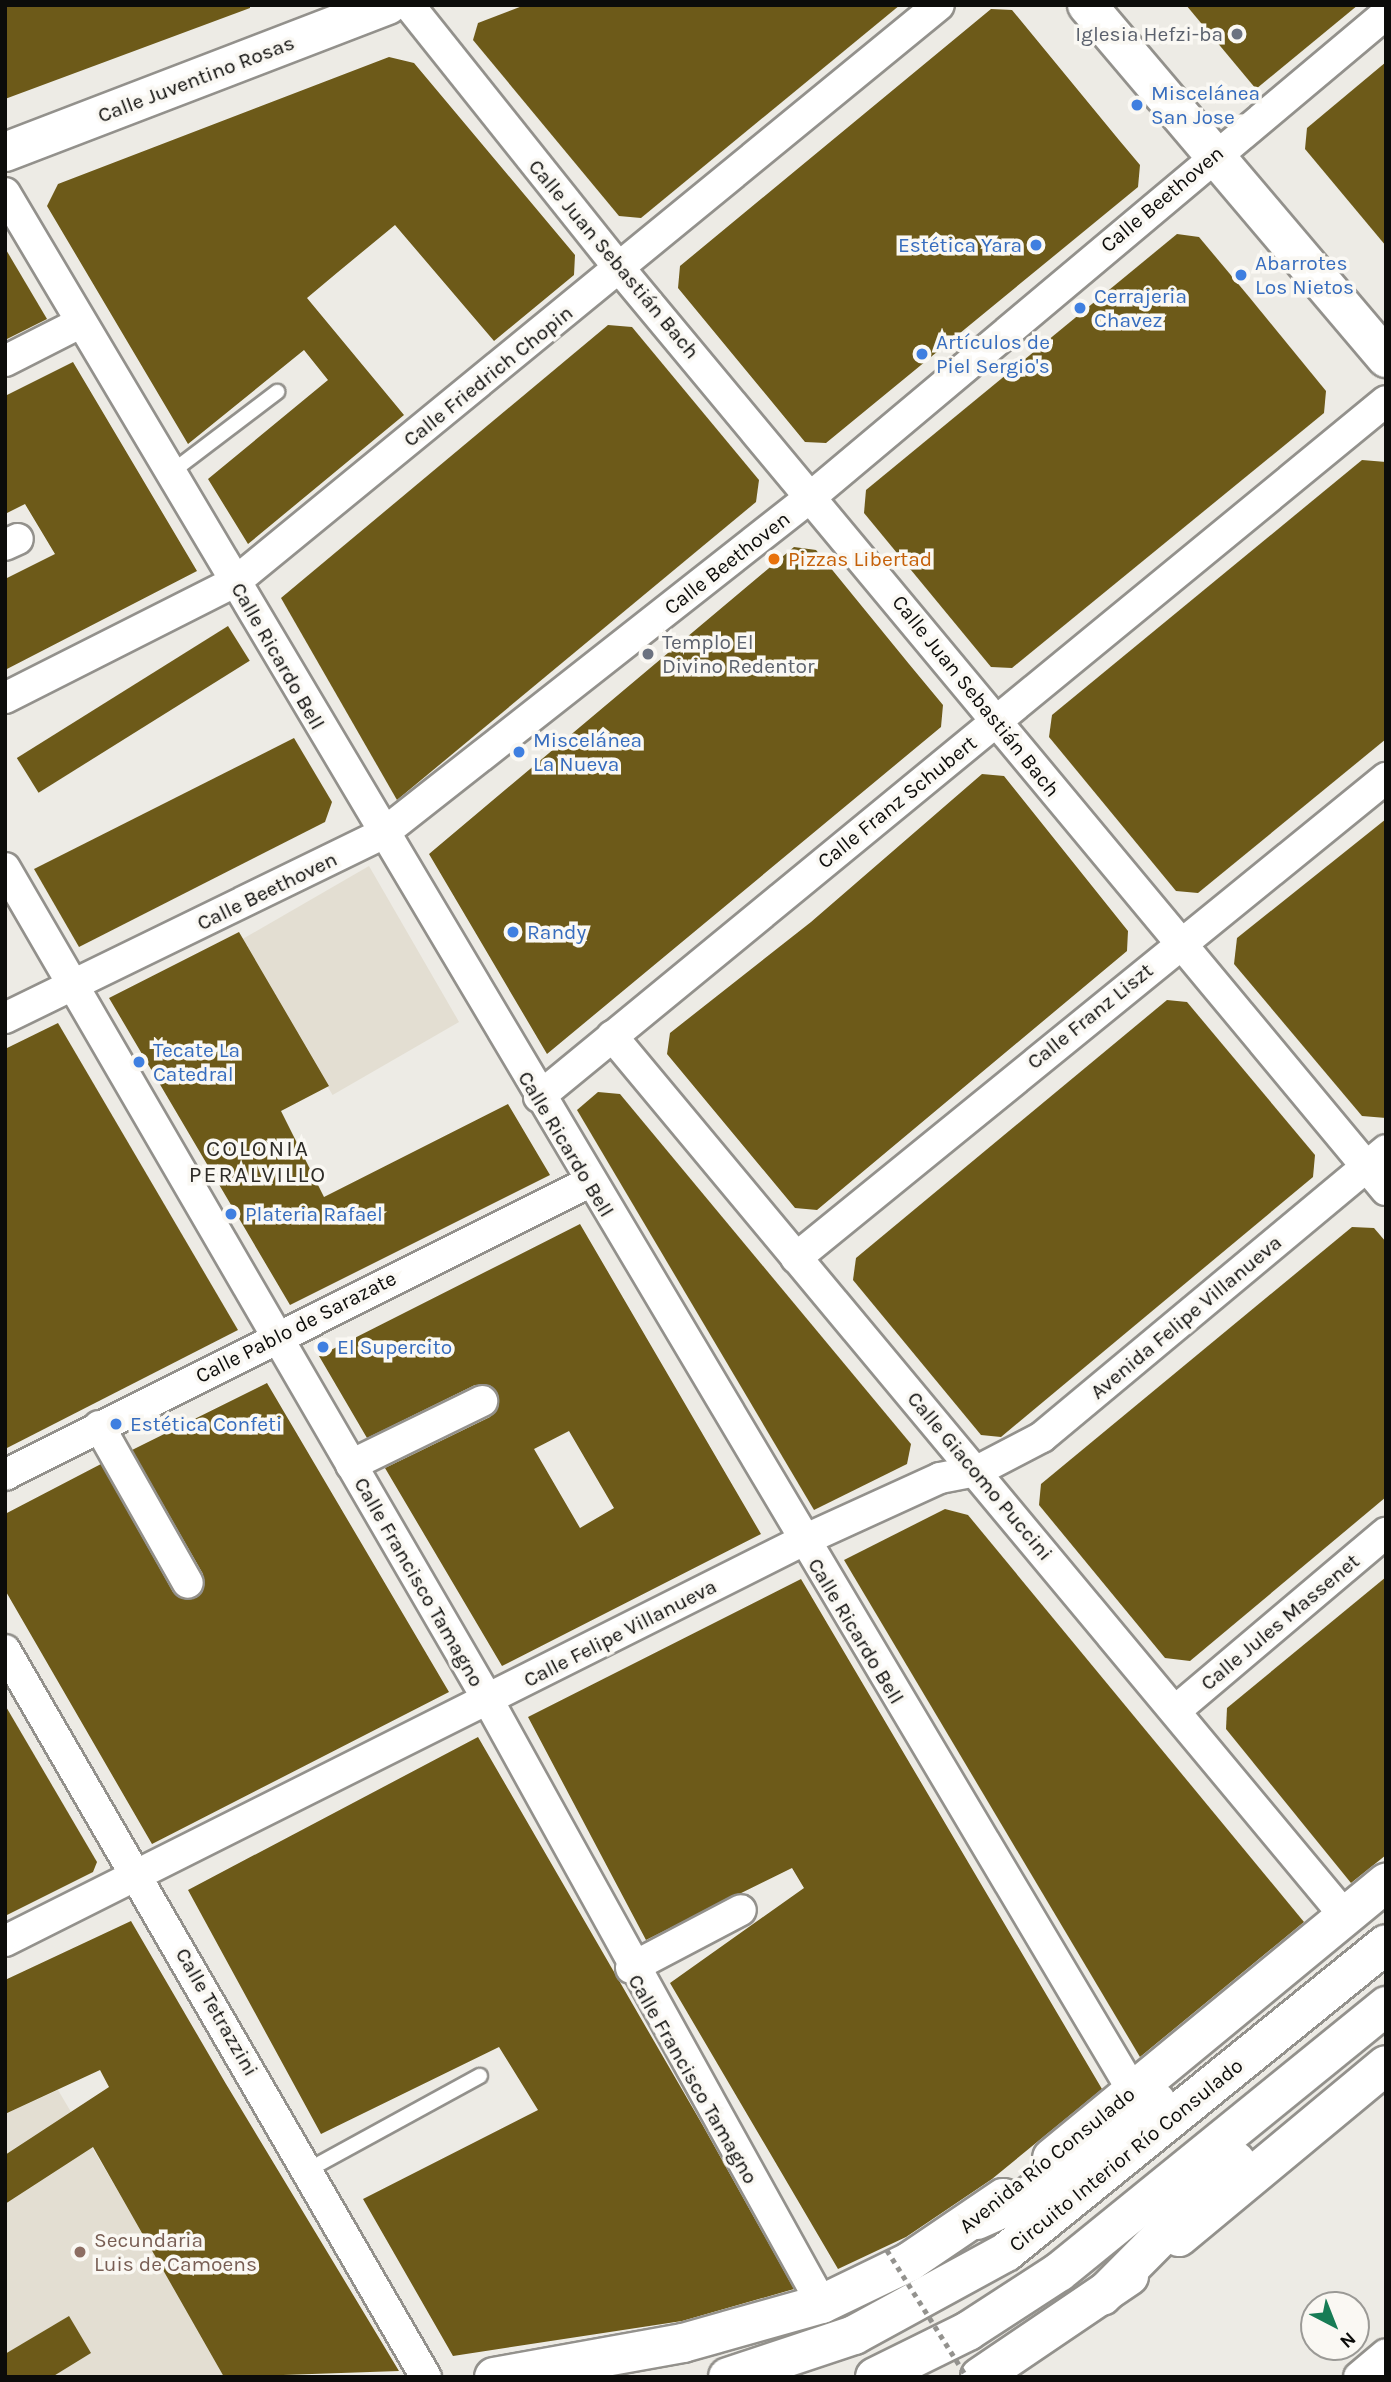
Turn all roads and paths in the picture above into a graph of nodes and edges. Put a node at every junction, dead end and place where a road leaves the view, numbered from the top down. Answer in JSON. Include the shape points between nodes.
{"nodes":[{"id":1,"x":388,"y":5,"type":"edge"},
{"id":2,"x":409,"y":5,"type":"edge"},
{"id":3,"x":939,"y":5,"type":"edge"},
{"id":4,"x":1087,"y":5,"type":"edge"},
{"id":5,"x":1386,"y":13,"type":"edge"},
{"id":6,"x":5,"y":152,"type":"edge"},
{"id":7,"x":1213,"y":156,"type":"junction"},
{"id":8,"x":5,"y":193,"type":"edge"},
{"id":9,"x":620,"y":269,"type":"junction"},
{"id":10,"x":78,"y":324,"type":"junction"},
{"id":11,"x":1386,"y":358,"type":"edge"},
{"id":12,"x":5,"y":361,"type":"edge"},
{"id":13,"x":277,"y":392,"type":"dead end"},
{"id":14,"x":1386,"y":401,"type":"edge"},
{"id":15,"x":168,"y":474,"type":"junction"},
{"id":16,"x":813,"y":495,"type":"junction"},
{"id":17,"x":235,"y":582,"type":"junction"},
{"id":18,"x":5,"y":698,"type":"edge"},
{"id":19,"x":997,"y":720,"type":"junction"},
{"id":20,"x":1386,"y":778,"type":"edge"},
{"id":21,"x":381,"y":835,"type":"junction"},
{"id":22,"x":5,"y":868,"type":"edge"},
{"id":23,"x":1177,"y":944,"type":"junction"},
{"id":24,"x":75,"y":984,"type":"junction"},
{"id":25,"x":5,"y":1018,"type":"edge"},
{"id":26,"x":612,"y":1036,"type":"junction"},
{"id":27,"x":539,"y":1097,"type":"junction"},
{"id":28,"x":1376,"y":1158,"type":"edge"},
{"id":29,"x":589,"y":1182,"type":"junction"},
{"id":30,"x":1386,"y":1190,"type":"edge"},
{"id":31,"x":796,"y":1258,"type":"junction"},
{"id":32,"x":278,"y":1335,"type":"junction"},
{"id":33,"x":482,"y":1401,"type":"dead end"},
{"id":34,"x":99,"y":1426,"type":"junction"},
{"id":35,"x":351,"y":1465,"type":"junction"},
{"id":36,"x":977,"y":1471,"type":"junction"},
{"id":37,"x":5,"y":1475,"type":"edge"},
{"id":38,"x":1386,"y":1533,"type":"edge"},
{"id":39,"x":802,"y":1541,"type":"junction"},
{"id":40,"x":188,"y":1583,"type":"dead end"},
{"id":41,"x":5,"y":1650,"type":"edge"},
{"id":42,"x":488,"y":1700,"type":"junction"},
{"id":43,"x":1175,"y":1711,"type":"junction"},
{"id":44,"x":139,"y":1875,"type":"junction"},
{"id":45,"x":1386,"y":1883,"type":"edge"},
{"id":46,"x":740,"y":1910,"type":"dead end"},
{"id":47,"x":1345,"y":1916,"type":"junction"},
{"id":48,"x":5,"y":1941,"type":"edge"},
{"id":49,"x":1386,"y":1944,"type":"edge"},
{"id":50,"x":631,"y":1968,"type":"junction"},
{"id":51,"x":1386,"y":2006,"type":"edge"},
{"id":52,"x":1268,"y":2041,"type":"junction"},
{"id":53,"x":1320,"y":2061,"type":"junction"},
{"id":54,"x":1386,"y":2066,"type":"edge"},
{"id":55,"x":481,"y":2076,"type":"dead end"},
{"id":56,"x":1133,"y":2091,"type":"junction"},
{"id":57,"x":308,"y":2170,"type":"junction"},
{"id":58,"x":977,"y":2220,"type":"junction"},
{"id":59,"x":887,"y":2250,"type":"dead end"},
{"id":60,"x":1102,"y":2296,"type":"junction"},
{"id":61,"x":822,"y":2304,"type":"junction"},
{"id":62,"x":1386,"y":2354,"type":"edge"},
{"id":63,"x":426,"y":2377,"type":"edge"},
{"id":64,"x":494,"y":2377,"type":"edge"},
{"id":65,"x":728,"y":2377,"type":"edge"},
{"id":66,"x":875,"y":2377,"type":"edge"},
{"id":67,"x":967,"y":2377,"type":"edge"},
{"id":68,"x":980,"y":2377,"type":"edge"},
{"id":69,"x":1359,"y":2377,"type":"edge"}],
"edges":[{"from":1,"to":6,"type":"main road","name":"Calle Juventino Rosas"},
{"from":2,"to":9,"type":"street","name":"Calle Juan Sebastián Bach"},
{"from":3,"to":9,"type":"street","name":"Calle Friedrich Chopin"},
{"from":4,"to":7,"type":"main road"},
{"from":5,"to":7,"type":"street","name":"Calle Beethoven"},
{"from":7,"to":11,"type":"main road"},
{"from":7,"to":16,"type":"street","name":"Calle Beethoven"},
{"from":8,"to":10,"type":"street","name":"Calle Ricardo Bell"},
{"from":9,"to":16,"type":"street","name":"Calle Juan Sebastián Bach"},
{"from":9,"to":17,"type":"street","name":"Calle Friedrich Chopin"},
{"from":10,"to":12,"type":"street"},
{"from":10,"to":15,"type":"street","name":"Calle Ricardo Bell"},
{"from":13,"to":15,"type":"lane"},
{"from":14,"to":19,"type":"street","name":"Calle Franz Schubert"},
{"from":15,"to":17,"type":"street","name":"Calle Ricardo Bell"},
{"from":16,"to":19,"type":"street","name":"Calle Juan Sebastián Bach"},
{"from":16,"to":21,"type":"street","name":"Calle Beethoven"},
{"from":17,"to":18,"type":"street","name":"Calle Friedrich Chopin"},
{"from":17,"to":21,"type":"street","name":"Calle Ricardo Bell"},
{"from":19,"to":23,"type":"street","name":"Calle Juan Sebastián Bach"},
{"from":19,"to":26,"type":"street","name":"Calle Franz Schubert"},
{"from":20,"to":23,"type":"street","name":"Calle Franz Liszt"},
{"from":21,"to":24,"type":"street","name":"Calle Beethoven"},
{"from":21,"to":27,"type":"street","name":"Calle Ricardo Bell"},
{"from":22,"to":24,"type":"street","name":"Calle Francisco Tamagno"},
{"from":23,"to":28,"type":"street","name":"Calle Juan Sebastián Bach"},
{"from":23,"to":31,"type":"street","name":"Calle Franz Liszt"},
{"from":24,"to":25,"type":"street","name":"Calle Beethoven"},
{"from":24,"to":32,"type":"street","name":"Calle Francisco Tamagno"},
{"from":26,"to":27,"type":"street","name":"Calle Franz Schubert"},
{"from":26,"to":31,"type":"street","name":"Calle Giacomo Puccini"},
{"from":27,"to":29,"type":"street","name":"Calle Ricardo Bell"},
{"from":28,"to":30,"type":"street","name":"Calle Juan Sebastián Bach"},
{"from":28,"to":36,"type":"street","name":"Avenida Felipe Villanueva","via":[[1042,1437]]},
{"from":29,"to":32,"type":"street","name":"Calle Pablo de Sarazate"},
{"from":29,"to":39,"type":"street","name":"Calle Ricardo Bell"},
{"from":31,"to":36,"type":"street","name":"Calle Giacomo Puccini"},
{"from":32,"to":34,"type":"street","name":"Calle Pablo de Sarazate"},
{"from":32,"to":35,"type":"street","name":"Calle Francisco Tamagno"},
{"from":33,"to":35,"type":"street"},
{"from":34,"to":37,"type":"street","name":"Calle Pablo de Sarazate"},
{"from":34,"to":40,"type":"street"},
{"from":35,"to":42,"type":"street","name":"Calle Francisco Tamagno"},
{"from":36,"to":39,"type":"street","name":"Calle Felipe Villanueva","via":[[940,1478]]},
{"from":36,"to":43,"type":"street","name":"Calle Giacomo Puccini"},
{"from":38,"to":43,"type":"street","name":"Calle Jules Massenet"},
{"from":39,"to":42,"type":"street","name":"Calle Felipe Villanueva"},
{"from":39,"to":56,"type":"street","name":"Calle Ricardo Bell"},
{"from":41,"to":44,"type":"street","name":"Calle Tetrazzini"},
{"from":42,"to":44,"type":"street","name":"Calle Felipe Villanueva"},
{"from":42,"to":50,"type":"street","name":"Calle Francisco Tamagno"},
{"from":43,"to":47,"type":"street","name":"Calle Giacomo Puccini"},
{"from":44,"to":48,"type":"street","name":"Calle Felipe Villanueva"},
{"from":44,"to":57,"type":"street","name":"Calle Tetrazzini"},
{"from":45,"to":47,"type":"main road","name":"Avenida Río Consulado"},
{"from":46,"to":50,"type":"street"},
{"from":47,"to":56,"type":"main road","name":"Avenida Río Consulado"},
{"from":49,"to":52,"type":"main road","name":"Circuito Interior Río Consulado"},
{"from":50,"to":61,"type":"street","name":"Calle Francisco Tamagno"},
{"from":51,"to":53,"type":"main road"},
{"from":52,"to":58,"type":"main road","via":[[1172,2090],[1042,2188]]},
{"from":52,"to":65,"type":"main road","name":"Circuito Interior Río Consulado","via":[[1068,2207],[958,2283],[854,2336]]},
{"from":53,"to":60,"type":"main road","via":[[1281,2119]]},
{"from":53,"to":66,"type":"main road","via":[[1059,2273],[968,2331]]},
{"from":54,"to":60,"type":"main road"},
{"from":55,"to":57,"type":"lane"},
{"from":56,"to":58,"type":"main road","name":"Avenida Río Consulado"},
{"from":57,"to":63,"type":"street","name":"Calle Tetrazzini"},
{"from":58,"to":61,"type":"main road","name":"Avenida Río Consulado"},
{"from":59,"to":67,"type":"path","bridge":true},
{"from":60,"to":68,"type":"main road"},
{"from":61,"to":64,"type":"main road","name":"Avenida Río Consulado","via":[[683,2343]]},
{"from":62,"to":69,"type":"street"}]}
